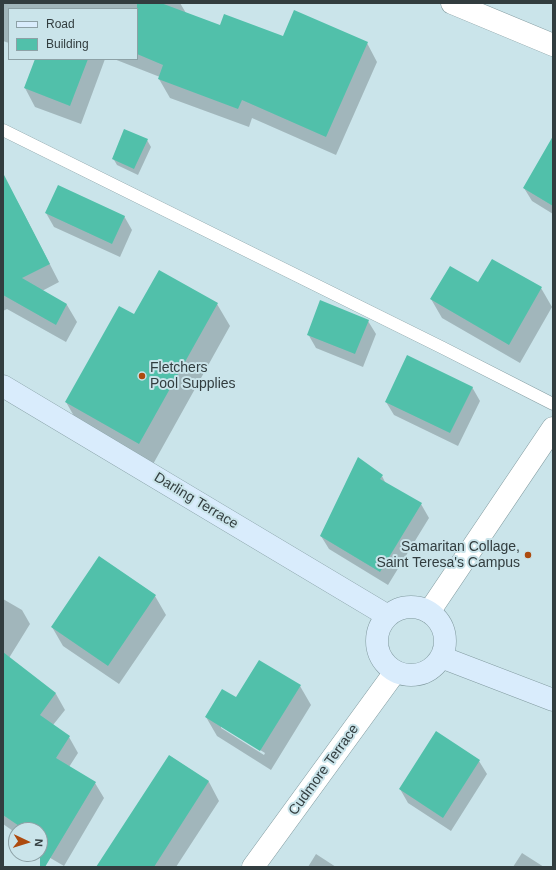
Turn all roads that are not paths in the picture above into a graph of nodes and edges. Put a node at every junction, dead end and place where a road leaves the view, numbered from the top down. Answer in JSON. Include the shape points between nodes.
{"nodes":[{"id":1,"x":452,"y":3,"type":"edge"},
{"id":2,"x":553,"y":45,"type":"edge"},
{"id":3,"x":3,"y":130,"type":"edge"},
{"id":4,"x":3,"y":386,"type":"edge"},
{"id":5,"x":553,"y":404,"type":"edge"},
{"id":6,"x":553,"y":428,"type":"edge"},
{"id":7,"x":429,"y":612,"type":"junction"},
{"id":8,"x":388,"y":616,"type":"junction"},
{"id":9,"x":441,"y":658,"type":"junction"},
{"id":10,"x":395,"y":672,"type":"junction"},
{"id":11,"x":553,"y":700,"type":"edge"},
{"id":12,"x":253,"y":867,"type":"edge"}],
"edges":[{"from":1,"to":2,"type":"street"},
{"from":3,"to":5,"type":"lane"},
{"from":4,"to":8,"type":"main road","name":"Darling Terrace"},
{"from":6,"to":7,"type":"street"},
{"from":7,"to":8,"type":"main road","via":[[408,607]]},
{"from":7,"to":9,"type":"main road","via":[[437,619],[445,638]]},
{"from":8,"to":10,"type":"main road","via":[[377,634],[377,646],[380,657]]},
{"from":9,"to":10,"type":"main road","via":[[435,666],[417,676]]},
{"from":9,"to":11,"type":"main road"},
{"from":10,"to":12,"type":"street","name":"Cudmore Terrace"}]}
